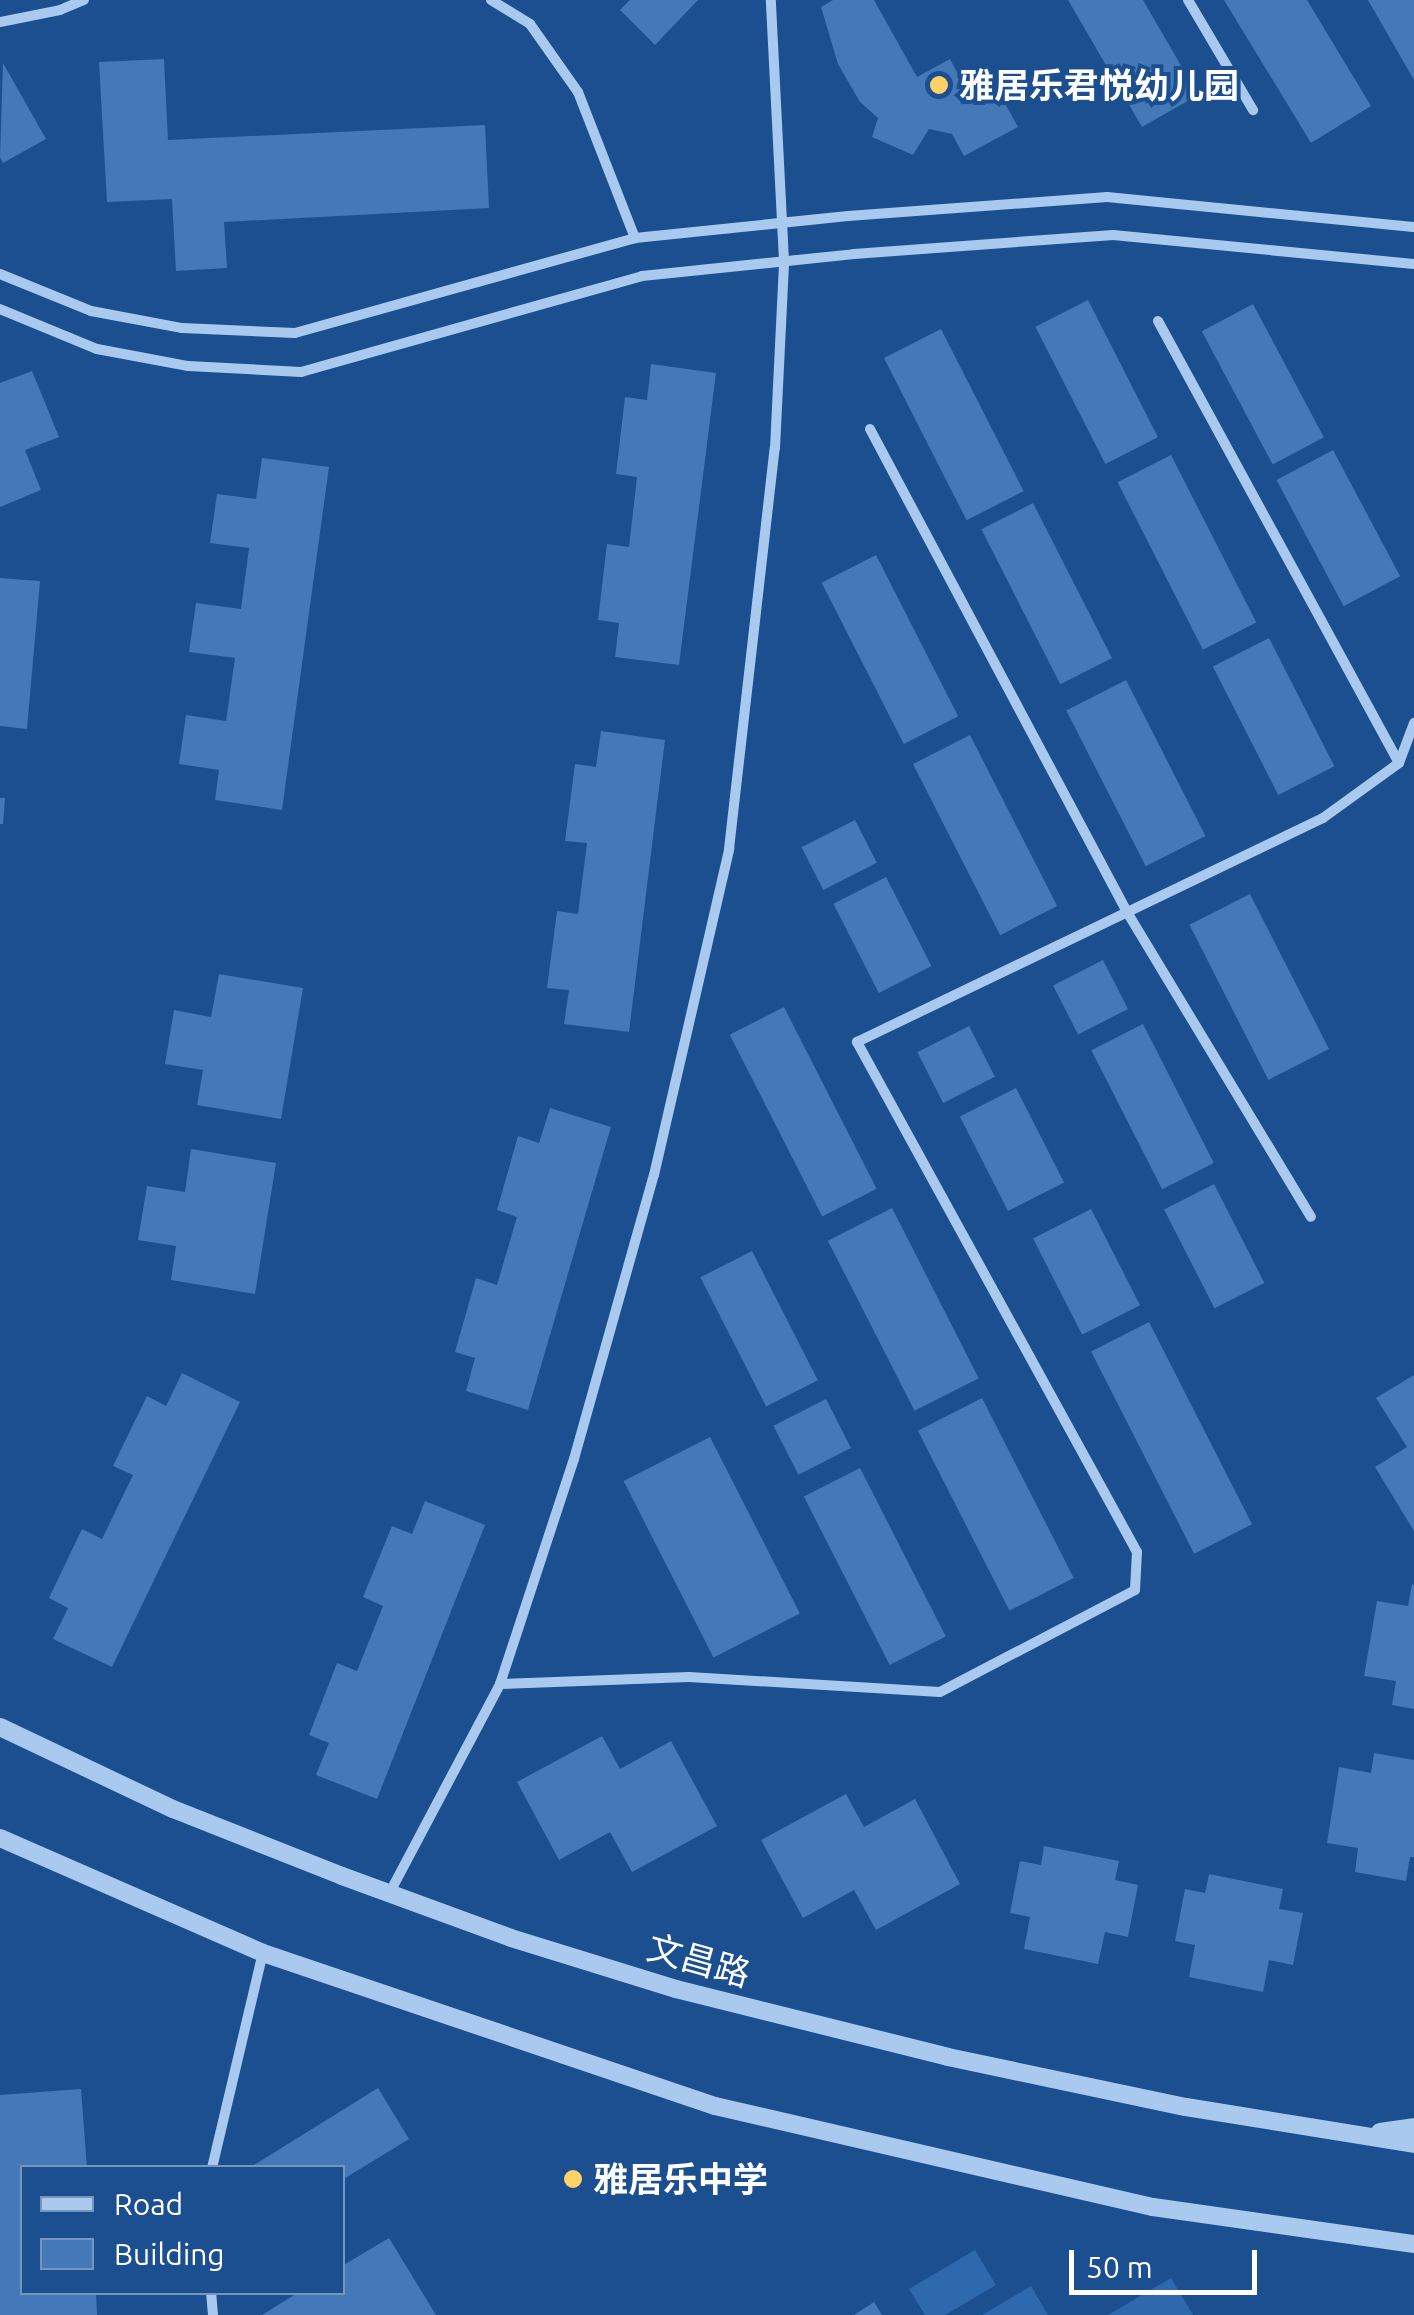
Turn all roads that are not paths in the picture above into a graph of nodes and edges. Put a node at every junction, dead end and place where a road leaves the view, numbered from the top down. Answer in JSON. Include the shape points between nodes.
{"nodes":[{"id":1,"x":84,"y":0,"type":"edge"},
{"id":2,"x":492,"y":0,"type":"edge"},
{"id":3,"x":771,"y":0,"type":"edge"},
{"id":4,"x":1188,"y":0,"type":"edge"},
{"id":5,"x":0,"y":22,"type":"edge"},
{"id":6,"x":1253,"y":110,"type":"dead end"},
{"id":7,"x":782,"y":223,"type":"junction"},
{"id":8,"x":1414,"y":227,"type":"edge"},
{"id":9,"x":635,"y":238,"type":"junction"},
{"id":10,"x":784,"y":262,"type":"junction"},
{"id":11,"x":1414,"y":264,"type":"edge"},
{"id":12,"x":0,"y":274,"type":"edge"},
{"id":13,"x":0,"y":309,"type":"edge"},
{"id":14,"x":1158,"y":322,"type":"dead end"},
{"id":15,"x":870,"y":430,"type":"dead end"},
{"id":16,"x":1414,"y":723,"type":"edge"},
{"id":17,"x":1399,"y":764,"type":"junction"},
{"id":18,"x":1127,"y":912,"type":"junction"},
{"id":19,"x":1311,"y":1217,"type":"dead end"},
{"id":20,"x":500,"y":1684,"type":"junction"},
{"id":21,"x":0,"y":1727,"type":"edge"},
{"id":22,"x":0,"y":1838,"type":"edge"},
{"id":23,"x":389,"y":1894,"type":"junction"},
{"id":24,"x":263,"y":1953,"type":"junction"},
{"id":25,"x":1414,"y":2127,"type":"edge"},
{"id":26,"x":1357,"y":2136,"type":"junction"},
{"id":27,"x":1414,"y":2144,"type":"edge"},
{"id":28,"x":213,"y":2165,"type":"edge"},
{"id":29,"x":1414,"y":2248,"type":"edge"}],
"edges":[{"from":1,"to":5,"type":"street"},
{"from":2,"to":9,"type":"street","via":[[530,24],[578,92]]},
{"from":3,"to":7,"type":"street"},
{"from":4,"to":6,"type":"street"},
{"from":7,"to":8,"type":"street","via":[[1107,196]]},
{"from":7,"to":9,"type":"street"},
{"from":7,"to":10,"type":"street"},
{"from":9,"to":12,"type":"street","via":[[294,333],[182,328],[91,311]]},
{"from":10,"to":11,"type":"street","via":[[1113,235]]},
{"from":10,"to":13,"type":"street","via":[[642,276],[301,372],[188,366],[97,349]]},
{"from":10,"to":20,"type":"street","via":[[775,448],[729,849],[654,1175],[574,1459]]},
{"from":14,"to":17,"type":"street"},
{"from":15,"to":18,"type":"street"},
{"from":16,"to":17,"type":"street"},
{"from":17,"to":18,"type":"street","via":[[1323,818]]},
{"from":18,"to":19,"type":"street"},
{"from":18,"to":20,"type":"street","via":[[857,1042],[1138,1552],[1135,1590],[940,1692],[689,1678]]},
{"from":20,"to":23,"type":"street"},
{"from":21,"to":23,"type":"street","name":"文昌路","via":[[173,1809]]},
{"from":22,"to":24,"type":"street"},
{"from":23,"to":26,"type":"street","name":"文昌路","via":[[676,1989],[821,2027],[1186,2107]]},
{"from":24,"to":28,"type":"street"},
{"from":24,"to":29,"type":"street","via":[[714,2106],[1153,2207]]},
{"from":25,"to":26,"type":"street"},
{"from":26,"to":27,"type":"street","name":"文昌路"}]}
